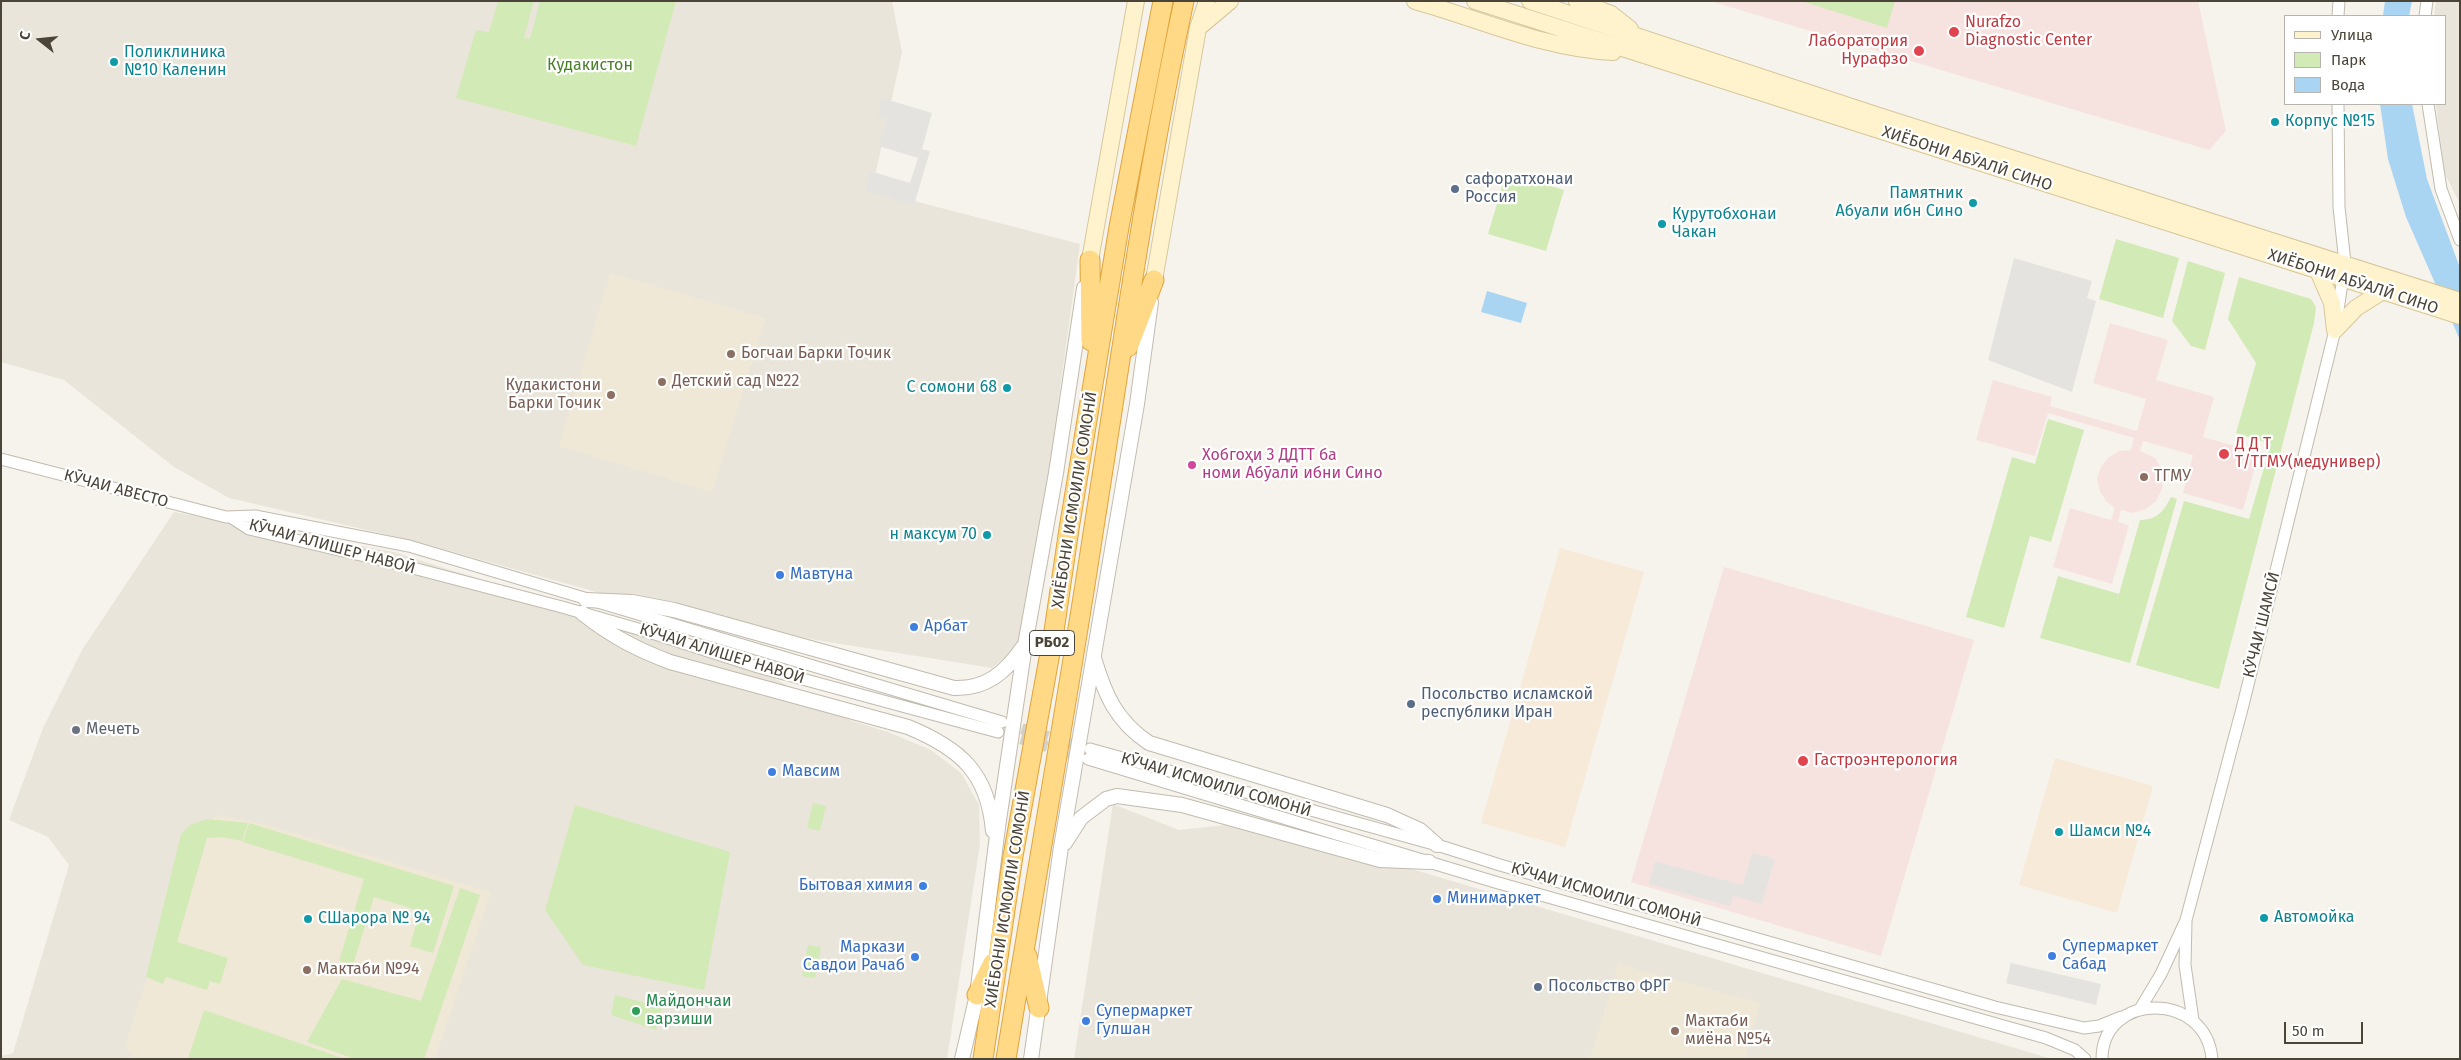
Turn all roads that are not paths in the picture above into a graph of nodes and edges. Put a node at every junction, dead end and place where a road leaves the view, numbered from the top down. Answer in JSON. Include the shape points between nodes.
{"nodes":[{"id":1,"x":1163,"y":1,"type":"edge"},
{"id":2,"x":1184,"y":1,"type":"edge"},
{"id":3,"x":1207,"y":1,"type":"edge"},
{"id":4,"x":1230,"y":1,"type":"edge"},
{"id":5,"x":1415,"y":1,"type":"edge"},
{"id":6,"x":1475,"y":1,"type":"edge"},
{"id":7,"x":1530,"y":1,"type":"edge"},
{"id":8,"x":1577,"y":1,"type":"edge"},
{"id":9,"x":2339,"y":1,"type":"edge"},
{"id":10,"x":2427,"y":1,"type":"edge"},
{"id":11,"x":1134,"y":6,"type":"edge"},
{"id":12,"x":2338,"y":15,"type":"edge"},
{"id":13,"x":2425,"y":15,"type":"edge"},
{"id":14,"x":1198,"y":28,"type":"junction"},
{"id":15,"x":1640,"y":36,"type":"junction"},
{"id":16,"x":1634,"y":53,"type":"junction"},
{"id":17,"x":2338,"y":105,"type":"edge"},
{"id":18,"x":2428,"y":105,"type":"edge"},
{"id":19,"x":2460,"y":240,"type":"edge"},
{"id":20,"x":1090,"y":260,"type":"junction"},
{"id":21,"x":2318,"y":271,"type":"junction"},
{"id":22,"x":2344,"y":271,"type":"junction"},
{"id":23,"x":1154,"y":280,"type":"junction"},
{"id":24,"x":2393,"y":289,"type":"junction"},
{"id":25,"x":2460,"y":301,"type":"edge"},
{"id":26,"x":2460,"y":316,"type":"edge"},
{"id":27,"x":2335,"y":330,"type":"junction"},
{"id":28,"x":1115,"y":383,"type":"junction"},
{"id":29,"x":1092,"y":389,"type":"junction"},
{"id":30,"x":1,"y":459,"type":"edge"},
{"id":31,"x":232,"y":518,"type":"junction"},
{"id":32,"x":420,"y":549,"type":"junction"},
{"id":33,"x":413,"y":568,"type":"junction"},
{"id":34,"x":584,"y":607,"type":"junction"},
{"id":35,"x":1025,"y":645,"type":"junction"},
{"id":36,"x":1093,"y":656,"type":"junction"},
{"id":37,"x":1295,"y":807,"type":"junction"},
{"id":38,"x":1291,"y":820,"type":"junction"},
{"id":39,"x":1436,"y":845,"type":"junction"},
{"id":40,"x":1061,"y":847,"type":"junction"},
{"id":41,"x":995,"y":851,"type":"junction"},
{"id":42,"x":1429,"y":862,"type":"junction"},
{"id":43,"x":1608,"y":896,"type":"junction"},
{"id":44,"x":1603,"y":913,"type":"junction"},
{"id":45,"x":2186,"y":920,"type":"junction"},
{"id":46,"x":1002,"y":944,"type":"junction"},
{"id":47,"x":1024,"y":946,"type":"junction"},
{"id":48,"x":977,"y":995,"type":"junction"},
{"id":49,"x":1039,"y":1008,"type":"junction"},
{"id":50,"x":2140,"y":1010,"type":"junction"},
{"id":51,"x":2121,"y":1017,"type":"junction"},
{"id":52,"x":2193,"y":1020,"type":"junction"},
{"id":53,"x":962,"y":1059,"type":"edge"},
{"id":54,"x":983,"y":1059,"type":"edge"},
{"id":55,"x":1006,"y":1059,"type":"edge"},
{"id":56,"x":1031,"y":1059,"type":"edge"},
{"id":57,"x":2085,"y":1059,"type":"edge"},
{"id":58,"x":2102,"y":1059,"type":"edge"},
{"id":59,"x":2212,"y":1059,"type":"edge"}],
"edges":[{"from":1,"to":29,"type":"highway","name":"ХИЁБОНИ ИСМОИЛИ СОМОНӢ","number":"РБ02"},
{"from":2,"to":28,"type":"highway","name":"ХИЁБОНИ ИСМОИЛИ СОМОНӢ","number":"РБ02","via":[[1139,233]]},
{"from":3,"to":14,"type":"main road"},
{"from":4,"to":14,"type":"main road"},
{"from":5,"to":16,"type":"main road","via":[[1548,43],[1586,51]]},
{"from":6,"to":16,"type":"main road","name":"ХИЁБОНИ АБӮАЛӢ СИНО"},
{"from":7,"to":15,"type":"main road","name":"ХИЁБОНИ АБӮАЛӢ СИНО"},
{"from":8,"to":15,"type":"main road","via":[[1611,14]]},
{"from":9,"to":12,"type":"street"},
{"from":10,"to":13,"type":"street"},
{"from":11,"to":20,"type":"main road"},
{"from":14,"to":23,"type":"main road"},
{"from":15,"to":22,"type":"main road","name":"ХИЁБОНИ АБӮАЛӢ СИНО"},
{"from":16,"to":21,"type":"main road","name":"ХИЁБОНИ АБӮАЛӢ СИНО"},
{"from":17,"to":22,"type":"street","name":"КӮЧАИ ШАМСӢ","via":[[2339,207]]},
{"from":18,"to":19,"type":"street","via":[[2441,189]]},
{"from":20,"to":29,"type":"highway"},
{"from":20,"to":35,"type":"street"},
{"from":21,"to":22,"type":"main road","name":"ХИЁБОНИ АБӮАЛӢ СИНО"},
{"from":21,"to":27,"type":"main road","via":[[2332,303]]},
{"from":22,"to":24,"type":"main road","name":"ХИЁБОНИ АБӮАЛӢ СИНО"},
{"from":22,"to":27,"type":"street","name":"КӮЧАИ ШАМСӢ"},
{"from":23,"to":28,"type":"highway"},
{"from":23,"to":36,"type":"street","via":[[1138,404]]},
{"from":24,"to":25,"type":"main road","name":"ХИЁБОНИ АБӮАЛӢ СИНО"},
{"from":24,"to":26,"type":"main road","name":"ХИЁБОНИ АБӮАЛӢ СИНО"},
{"from":24,"to":27,"type":"main road","via":[[2356,308]]},
{"from":27,"to":45,"type":"street","name":"КӮЧАИ ШАМСӢ"},
{"from":28,"to":47,"type":"highway","name":"ХИЁБОНИ ИСМОИЛИ СОМОНӢ","number":"РБ02"},
{"from":29,"to":46,"type":"highway","name":"ХИЁБОНИ ИСМОИЛИ СОМОНӢ","number":"РБ02","via":[[1054,631],[1013,856]]},
{"from":30,"to":31,"type":"street","name":"КӮЧАИ АВЕСТО"},
{"from":31,"to":32,"type":"street","name":"КӮЧАИ АЛИШЕР НАВОӢ","via":[[255,516]]},
{"from":31,"to":33,"type":"street","name":"КӮЧАИ АЛИШЕР НАВОӢ","via":[[249,529]]},
{"from":32,"to":33,"type":"street"},
{"from":32,"to":34,"type":"street","name":"КӮЧАИ АЛИШЕР НАВОӢ"},
{"from":33,"to":34,"type":"street","name":"КӮЧАИ АЛИШЕР НАВОӢ"},
{"from":34,"to":34,"type":"street","name":"КӮЧАИ АЛИШЕР НАВОӢ","via":[[843,674],[1000,727],[758,667]]},
{"from":34,"to":35,"type":"street","via":[[632,602],[674,610],[954,688],[988,683],[1010,666]]},
{"from":34,"to":41,"type":"street","via":[[610,634],[632,648],[670,662],[908,727],[938,739],[959,755],[978,777],[992,821]]},
{"from":35,"to":41,"type":"street"},
{"from":36,"to":39,"type":"street","via":[[1113,708],[1132,732],[1149,743],[1387,816],[1420,830]]},
{"from":36,"to":40,"type":"street"},
{"from":37,"to":38,"type":"street"},
{"from":37,"to":38,"type":"street","name":"КӮЧАИ ИСМОИЛИ СОМОНӢ","via":[[1089,754]]},
{"from":37,"to":39,"type":"street","name":"КӮЧАИ ИСМОИЛИ СОМОНӢ"},
{"from":38,"to":42,"type":"street","name":"КӮЧАИ ИСМОИЛИ СОМОНӢ"},
{"from":39,"to":43,"type":"street","name":"КӮЧАИ ИСМОИЛИ СОМОНӢ"},
{"from":40,"to":42,"type":"street","via":[[1081,818],[1106,799],[1117,796],[1182,805],[1380,860]]},
{"from":40,"to":49,"type":"street"},
{"from":41,"to":48,"type":"street"},
{"from":42,"to":44,"type":"street","name":"КӮЧАИ ИСМОИЛИ СОМОНӢ"},
{"from":43,"to":44,"type":"street"},
{"from":43,"to":51,"type":"street","name":"КӮЧАИ ИСМОИЛИ СОМОНӢ","via":[[1995,1007],[2084,1028]]},
{"from":44,"to":57,"type":"street","name":"КӮЧАИ ИСМОИЛИ СОМОНӢ","via":[[2046,1038],[2075,1050]]},
{"from":45,"to":50,"type":"street","name":"КӮЧАИ ШАМСӢ"},
{"from":45,"to":52,"type":"street","name":"КӮЧАИ ШАМСӢ","via":[[2185,964]]},
{"from":46,"to":48,"type":"highway"},
{"from":46,"to":54,"type":"highway","name":"ХИЁБОНИ ИСМОИЛИ СОМОНӢ","number":"РБ02"},
{"from":47,"to":49,"type":"highway"},
{"from":47,"to":55,"type":"highway","name":"ХИЁБОНИ ИСМОИЛИ СОМОНӢ","number":"РБ02"},
{"from":48,"to":53,"type":"street"},
{"from":49,"to":56,"type":"street"},
{"from":50,"to":51,"type":"street"},
{"from":50,"to":52,"type":"street","via":[[2162,1007],[2183,1013]]},
{"from":51,"to":58,"type":"street","via":[[2108,1037]]},
{"from":52,"to":59,"type":"street","name":"КӮЧАИ ШАМСӢ","via":[[2204,1034]]}]}
